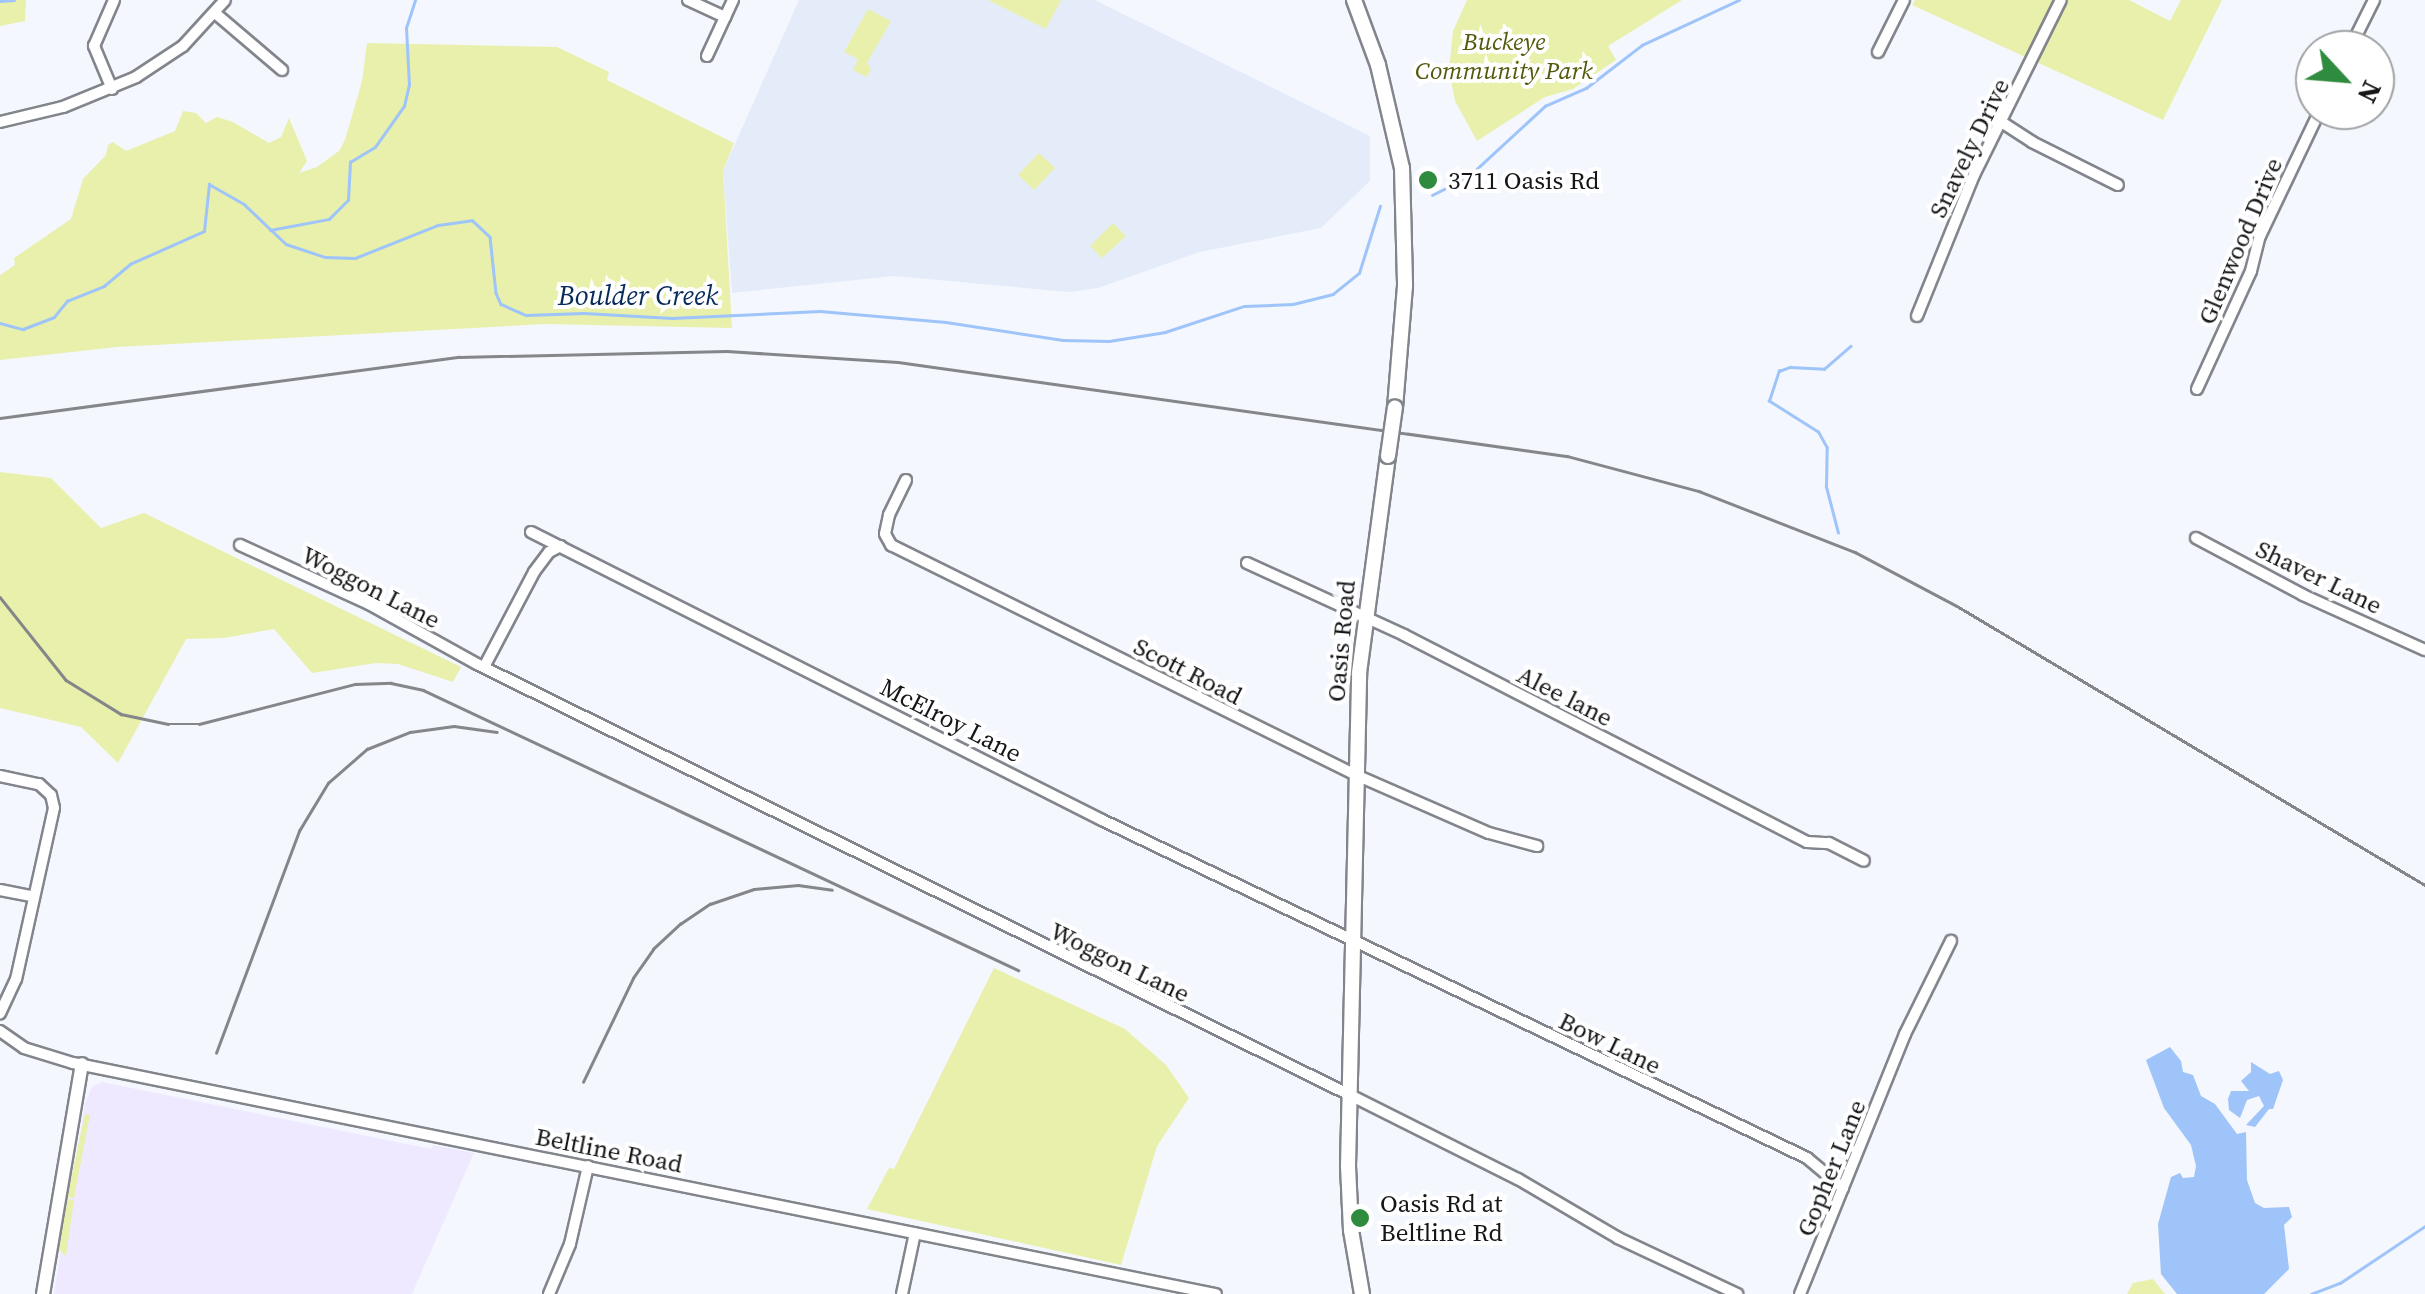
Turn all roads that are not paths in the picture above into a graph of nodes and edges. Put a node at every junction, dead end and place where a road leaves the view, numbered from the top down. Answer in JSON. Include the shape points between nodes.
{"nodes":[{"id":1,"x":114,"y":0,"type":"edge"},
{"id":2,"x":224,"y":0,"type":"edge"},
{"id":3,"x":688,"y":0,"type":"edge"},
{"id":4,"x":734,"y":0,"type":"edge"},
{"id":5,"x":1354,"y":0,"type":"edge"},
{"id":6,"x":1904,"y":0,"type":"edge"},
{"id":7,"x":2062,"y":0,"type":"edge"},
{"id":8,"x":2374,"y":0,"type":"edge"},
{"id":9,"x":214,"y":14,"type":"junction"},
{"id":10,"x":725,"y":17,"type":"junction"},
{"id":11,"x":2359,"y":30,"type":"edge"},
{"id":12,"x":1878,"y":52,"type":"dead end"},
{"id":13,"x":706,"y":56,"type":"dead end"},
{"id":14,"x":282,"y":70,"type":"dead end"},
{"id":15,"x":112,"y":88,"type":"junction"},
{"id":16,"x":0,"y":122,"type":"edge"},
{"id":17,"x":2003,"y":122,"type":"junction"},
{"id":18,"x":2310,"y":130,"type":"edge"},
{"id":19,"x":2118,"y":184,"type":"dead end"},
{"id":20,"x":1916,"y":316,"type":"dead end"},
{"id":21,"x":2197,"y":388,"type":"dead end"},
{"id":22,"x":906,"y":480,"type":"dead end"},
{"id":23,"x":531,"y":532,"type":"dead end"},
{"id":24,"x":2196,"y":538,"type":"dead end"},
{"id":25,"x":240,"y":545,"type":"dead end"},
{"id":26,"x":561,"y":546,"type":"junction"},
{"id":27,"x":1247,"y":564,"type":"dead end"},
{"id":28,"x":1364,"y":617,"type":"junction"},
{"id":29,"x":2425,"y":650,"type":"edge"},
{"id":30,"x":484,"y":667,"type":"junction"},
{"id":31,"x":1356,"y":775,"type":"junction"},
{"id":32,"x":0,"y":776,"type":"edge"},
{"id":33,"x":1537,"y":846,"type":"dead end"},
{"id":34,"x":1864,"y":861,"type":"dead end"},
{"id":35,"x":0,"y":890,"type":"edge"},
{"id":36,"x":31,"y":896,"type":"junction"},
{"id":37,"x":1354,"y":940,"type":"junction"},
{"id":38,"x":1951,"y":941,"type":"dead end"},
{"id":39,"x":0,"y":1014,"type":"edge"},
{"id":40,"x":0,"y":1031,"type":"edge"},
{"id":41,"x":82,"y":1064,"type":"junction"},
{"id":42,"x":1350,"y":1095,"type":"junction"},
{"id":43,"x":588,"y":1166,"type":"junction"},
{"id":44,"x":1844,"y":1188,"type":"junction"},
{"id":45,"x":914,"y":1232,"type":"junction"},
{"id":46,"x":1194,"y":1292,"type":"edge"},
{"id":47,"x":43,"y":1294,"type":"edge"},
{"id":48,"x":548,"y":1294,"type":"edge"},
{"id":49,"x":902,"y":1294,"type":"edge"},
{"id":50,"x":1216,"y":1294,"type":"edge"},
{"id":51,"x":1362,"y":1294,"type":"edge"},
{"id":52,"x":1737,"y":1294,"type":"edge"},
{"id":53,"x":1800,"y":1294,"type":"edge"}],
"edges":[{"from":1,"to":15,"type":"street","via":[[94,46]]},
{"from":2,"to":9,"type":"street"},
{"from":3,"to":10,"type":"street"},
{"from":4,"to":10,"type":"street"},
{"from":5,"to":28,"type":"main road","name":"Oasis Road","bridge":true,"via":[[1378,65],[1402,168],[1406,286]]},
{"from":6,"to":12,"type":"street"},
{"from":7,"to":17,"type":"street","name":"Snavely Drive"},
{"from":8,"to":11,"type":"street"},
{"from":9,"to":14,"type":"street"},
{"from":9,"to":15,"type":"street","via":[[173,54]]},
{"from":10,"to":13,"type":"street"},
{"from":15,"to":16,"type":"street"},
{"from":17,"to":19,"type":"street"},
{"from":17,"to":20,"type":"street","name":"Snavely Drive","via":[[1974,174]]},
{"from":18,"to":21,"type":"street","name":"Glenwood Drive"},
{"from":22,"to":31,"type":"street","name":"Scott Road","via":[[889,515],[885,534],[891,545]]},
{"from":23,"to":26,"type":"street","name":"McElroy Lane"},
{"from":24,"to":29,"type":"street","name":"Shaver Lane"},
{"from":25,"to":30,"type":"street","name":"Woggon Lane"},
{"from":26,"to":30,"type":"street","via":[[534,572]]},
{"from":26,"to":37,"type":"street","name":"McElroy Lane"},
{"from":27,"to":28,"type":"street","name":"Alee lane"},
{"from":28,"to":31,"type":"main road","name":"Oasis Road"},
{"from":28,"to":34,"type":"street","name":"Alee lane","via":[[1807,842],[1829,843]]},
{"from":30,"to":42,"type":"street","name":"Woggon Lane"},
{"from":31,"to":33,"type":"street","name":"Scott Road","via":[[1489,833]]},
{"from":31,"to":37,"type":"main road","name":"Oasis Road"},
{"from":32,"to":36,"type":"street","via":[[39,784],[54,803]]},
{"from":35,"to":36,"type":"street"},
{"from":36,"to":39,"type":"street","via":[[16,979]]},
{"from":37,"to":42,"type":"main road","name":"Oasis Road"},
{"from":37,"to":44,"type":"street","name":"Bow Lane","via":[[1807,1158]]},
{"from":38,"to":44,"type":"street","name":"Gopher Lane"},
{"from":40,"to":41,"type":"street","name":"Beltline Road","via":[[45,1056]]},
{"from":41,"to":43,"type":"street","name":"Beltline Road"},
{"from":41,"to":47,"type":"street"},
{"from":42,"to":51,"type":"main road","name":"Oasis Road","via":[[1349,1209]]},
{"from":42,"to":52,"type":"street","name":"Woggon Lane"},
{"from":43,"to":45,"type":"street","name":"Beltline Road"},
{"from":43,"to":48,"type":"street","via":[[570,1244]]},
{"from":44,"to":53,"type":"street","name":"Gopher Lane"},
{"from":45,"to":46,"type":"street","name":"Beltline Road"},
{"from":45,"to":49,"type":"street"},
{"from":46,"to":50,"type":"street","name":"Beltline Road"}]}
